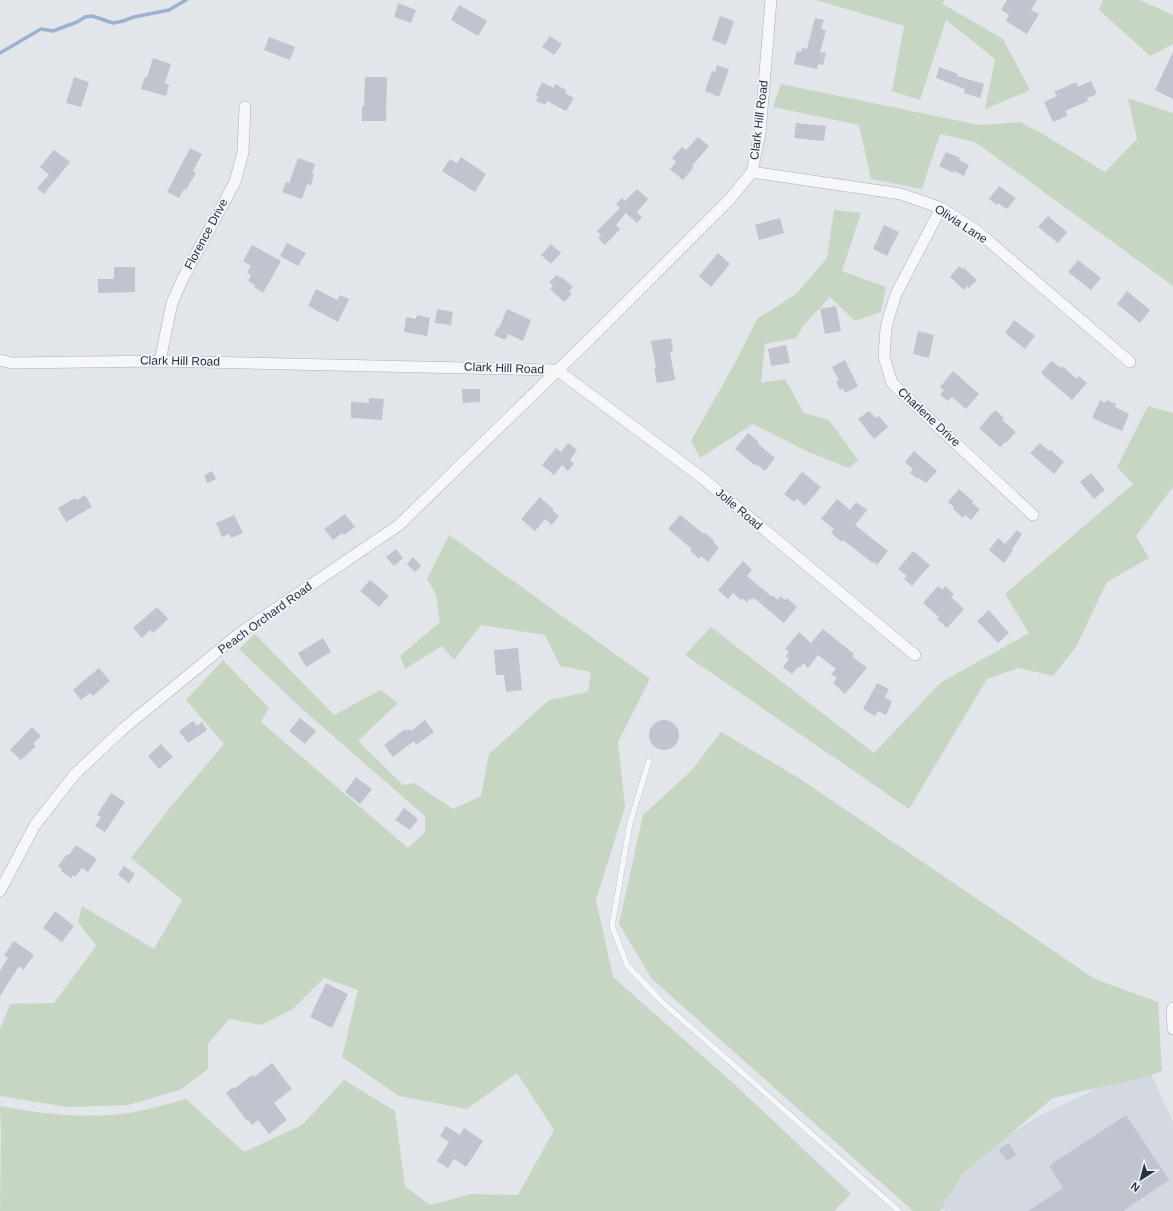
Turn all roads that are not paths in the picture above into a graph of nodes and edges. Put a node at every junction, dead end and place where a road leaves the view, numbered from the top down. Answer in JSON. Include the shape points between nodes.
{"nodes":[{"id":1,"x":771,"y":0,"type":"edge"},
{"id":2,"x":245,"y":107,"type":"dead end"},
{"id":3,"x":752,"y":172,"type":"junction"},
{"id":4,"x":941,"y":208,"type":"junction"},
{"id":5,"x":0,"y":360,"type":"edge"},
{"id":6,"x":160,"y":361,"type":"junction"},
{"id":7,"x":1130,"y":362,"type":"dead end"},
{"id":8,"x":557,"y":370,"type":"junction"},
{"id":9,"x":1033,"y":515,"type":"dead end"},
{"id":10,"x":915,"y":655,"type":"dead end"},
{"id":11,"x":649,"y":761,"type":"dead end"},
{"id":12,"x":0,"y":891,"type":"edge"},
{"id":13,"x":1173,"y":1008,"type":"edge"},
{"id":14,"x":1173,"y":1029,"type":"edge"},
{"id":15,"x":899,"y":1211,"type":"edge"}],
"edges":[{"from":1,"to":3,"type":"street","name":"Clark Hill Road","via":[[760,133]]},
{"from":2,"to":6,"type":"street","name":"Florence Drive","via":[[243,152],[235,182],[172,303]]},
{"from":3,"to":4,"type":"street","name":"Olivia Lane","via":[[901,194]]},
{"from":3,"to":8,"type":"street","name":"Clark Hill Road","via":[[725,204]]},
{"from":4,"to":7,"type":"street","name":"Olivia Lane","via":[[977,231]]},
{"from":4,"to":9,"type":"street","name":"Charlene Drive","via":[[896,294],[886,328],[884,357],[892,383]]},
{"from":5,"to":6,"type":"street","name":"Clark Hill Road","via":[[12,363]]},
{"from":6,"to":8,"type":"street","name":"Clark Hill Road"},
{"from":8,"to":10,"type":"street","name":"Jolie Road","via":[[701,477]]},
{"from":8,"to":12,"type":"street","name":"Peach Orchard Road","via":[[399,525],[240,633],[118,733],[75,774],[35,825]]},
{"from":11,"to":15,"type":"lane","via":[[630,823],[612,926],[627,965],[661,1001]]},
{"from":13,"to":14,"type":"street"}]}
